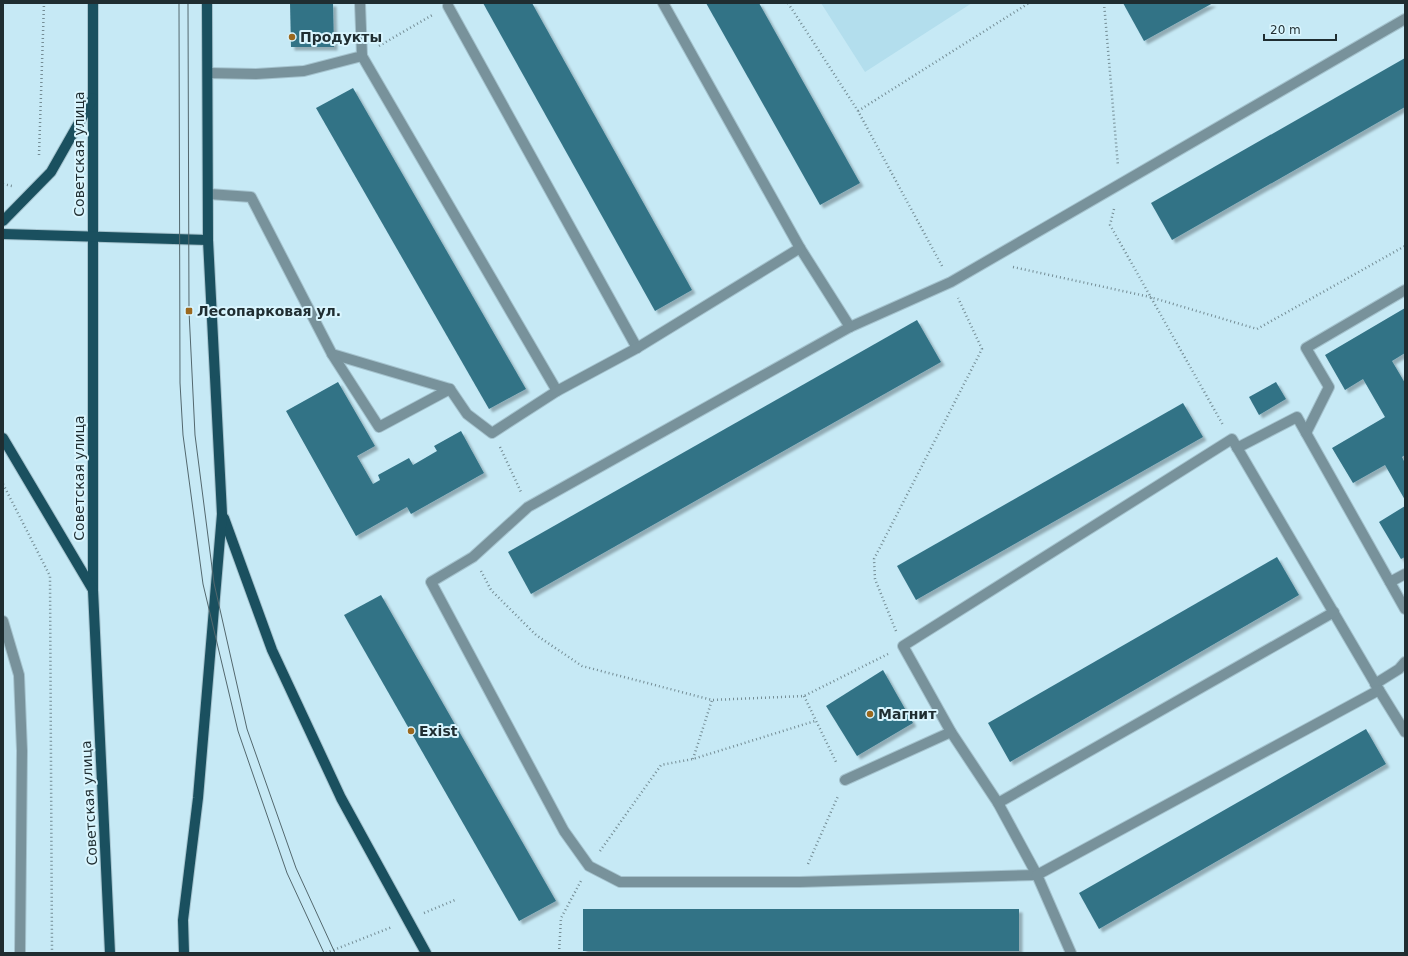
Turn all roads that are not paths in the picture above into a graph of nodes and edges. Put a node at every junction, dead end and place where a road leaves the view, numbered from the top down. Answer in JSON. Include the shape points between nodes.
{"nodes":[{"id":1,"x":93,"y":3,"type":"edge"},
{"id":2,"x":207,"y":3,"type":"edge"},
{"id":3,"x":360,"y":3,"type":"edge"},
{"id":4,"x":663,"y":3,"type":"edge"},
{"id":5,"x":448,"y":6,"type":"road end"},
{"id":6,"x":1405,"y":18,"type":"edge"},
{"id":7,"x":362,"y":56,"type":"junction"},
{"id":8,"x":208,"y":73,"type":"junction"},
{"id":9,"x":94,"y":98,"type":"junction"},
{"id":10,"x":209,"y":194,"type":"junction"},
{"id":11,"x":3,"y":221,"type":"edge"},
{"id":12,"x":3,"y":234,"type":"edge"},
{"id":13,"x":93,"y":235,"type":"junction"},
{"id":14,"x":208,"y":240,"type":"junction"},
{"id":15,"x":800,"y":248,"type":"junction"},
{"id":16,"x":1405,"y":290,"type":"edge"},
{"id":17,"x":850,"y":327,"type":"junction"},
{"id":18,"x":637,"y":348,"type":"junction"},
{"id":19,"x":332,"y":354,"type":"junction"},
{"id":20,"x":450,"y":389,"type":"junction"},
{"id":21,"x":557,"y":391,"type":"junction"},
{"id":22,"x":1306,"y":433,"type":"junction"},
{"id":23,"x":3,"y":438,"type":"edge"},
{"id":24,"x":1234,"y":444,"type":"junction"},
{"id":25,"x":222,"y":514,"type":"junction"},
{"id":26,"x":1405,"y":574,"type":"edge"},
{"id":27,"x":1390,"y":582,"type":"junction"},
{"id":28,"x":93,"y":590,"type":"junction"},
{"id":29,"x":1405,"y":608,"type":"edge"},
{"id":30,"x":1334,"y":612,"type":"junction"},
{"id":31,"x":3,"y":621,"type":"edge"},
{"id":32,"x":1405,"y":662,"type":"edge"},
{"id":33,"x":1377,"y":687,"type":"junction"},
{"id":34,"x":951,"y":732,"type":"junction"},
{"id":35,"x":1405,"y":732,"type":"edge"},
{"id":36,"x":845,"y":780,"type":"road end"},
{"id":37,"x":998,"y":803,"type":"junction"},
{"id":38,"x":1037,"y":875,"type":"junction"},
{"id":39,"x":20,"y":953,"type":"edge"},
{"id":40,"x":110,"y":953,"type":"edge"},
{"id":41,"x":184,"y":953,"type":"edge"},
{"id":42,"x":426,"y":953,"type":"edge"},
{"id":43,"x":1071,"y":953,"type":"edge"}],
"edges":[{"from":1,"to":9,"type":"main road","name":"Советская улица"},
{"from":2,"to":8,"type":"main road"},
{"from":3,"to":7,"type":"street"},
{"from":4,"to":15,"type":"street"},
{"from":5,"to":18,"type":"street"},
{"from":6,"to":17,"type":"street","via":[[951,282]]},
{"from":7,"to":8,"type":"street","via":[[304,71]]},
{"from":7,"to":21,"type":"street"},
{"from":8,"to":10,"type":"main road"},
{"from":9,"to":11,"type":"main road","via":[[51,172]]},
{"from":9,"to":13,"type":"main road","name":"Советская улица"},
{"from":10,"to":14,"type":"main road"},
{"from":10,"to":19,"type":"street","via":[[251,197]]},
{"from":12,"to":13,"type":"main road"},
{"from":13,"to":14,"type":"main road"},
{"from":13,"to":28,"type":"main road","name":"Советская улица"},
{"from":14,"to":25,"type":"main road"},
{"from":15,"to":17,"type":"street"},
{"from":15,"to":18,"type":"street"},
{"from":16,"to":22,"type":"street","via":[[1306,348],[1329,387]]},
{"from":17,"to":38,"type":"street","via":[[528,507],[473,557],[431,582],[564,831],[589,866],[620,882],[800,882]]},
{"from":18,"to":21,"type":"street"},
{"from":19,"to":20,"type":"street"},
{"from":19,"to":20,"type":"street","via":[[380,427]]},
{"from":20,"to":21,"type":"street","via":[[467,414],[492,433]]},
{"from":22,"to":24,"type":"street","via":[[1297,417]]},
{"from":22,"to":27,"type":"street"},
{"from":23,"to":28,"type":"main road"},
{"from":24,"to":30,"type":"street"},
{"from":24,"to":34,"type":"street","via":[[903,646]]},
{"from":25,"to":41,"type":"main road","via":[[198,798],[183,920]]},
{"from":25,"to":42,"type":"main road","via":[[276,657],[341,798]]},
{"from":26,"to":27,"type":"street"},
{"from":27,"to":29,"type":"street"},
{"from":28,"to":40,"type":"main road","name":"Советская улица"},
{"from":30,"to":33,"type":"street"},
{"from":30,"to":37,"type":"street"},
{"from":31,"to":39,"type":"street","via":[[19,675],[22,750]]},
{"from":32,"to":33,"type":"street"},
{"from":33,"to":35,"type":"street"},
{"from":33,"to":38,"type":"street"},
{"from":34,"to":36,"type":"street"},
{"from":34,"to":37,"type":"street"},
{"from":37,"to":38,"type":"street"},
{"from":38,"to":43,"type":"street"}]}
